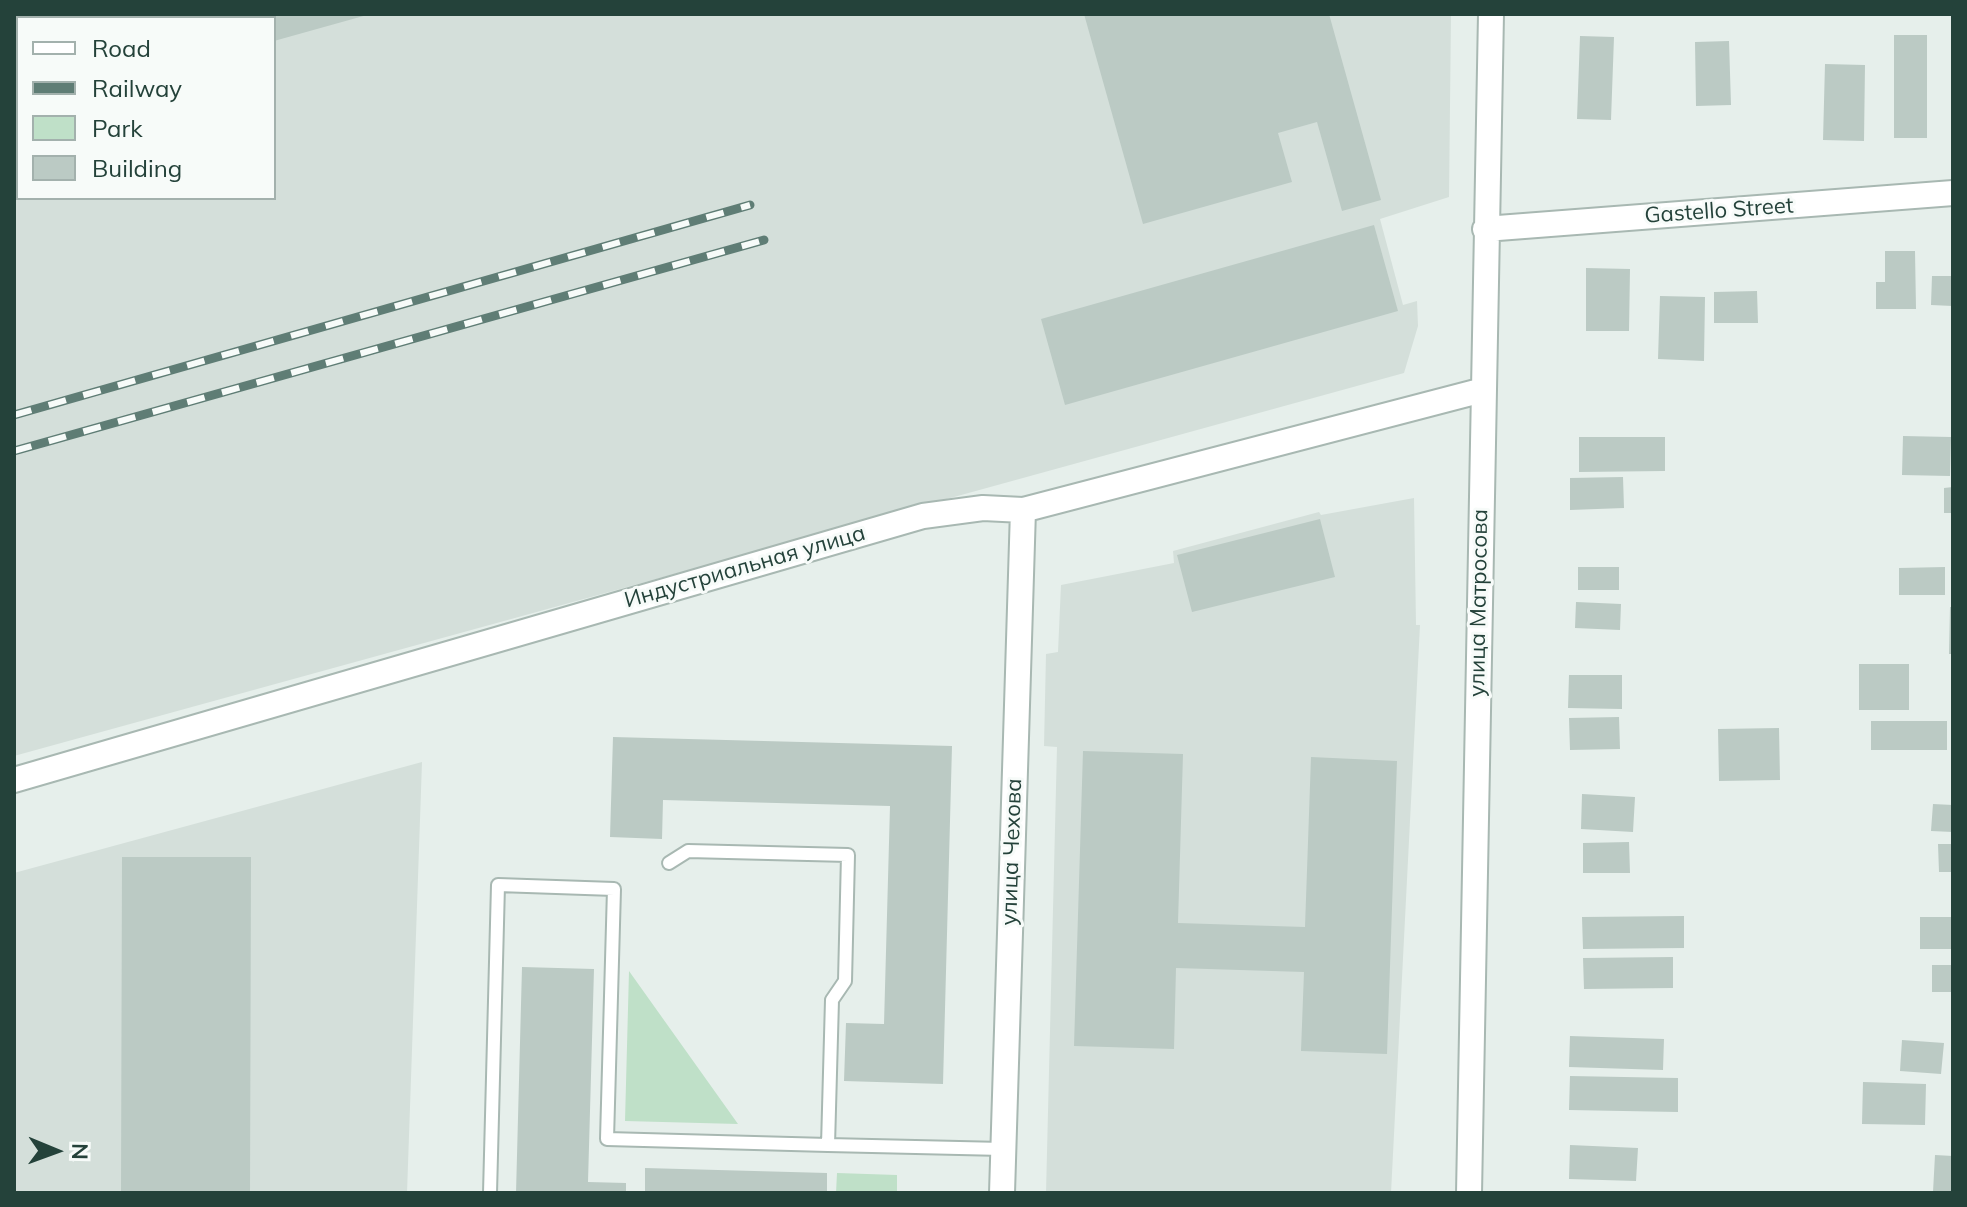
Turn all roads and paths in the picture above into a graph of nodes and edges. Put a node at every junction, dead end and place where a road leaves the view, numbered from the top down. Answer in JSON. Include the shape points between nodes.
{"nodes":[{"id":1,"x":1491,"y":14,"type":"edge"},
{"id":2,"x":1953,"y":193,"type":"edge"},
{"id":3,"x":1485,"y":229,"type":"junction"},
{"id":4,"x":1483,"y":390,"type":"junction"},
{"id":5,"x":1023,"y":510,"type":"junction"},
{"id":6,"x":14,"y":780,"type":"edge"},
{"id":7,"x":669,"y":863,"type":"dead end"},
{"id":8,"x":828,"y":1145,"type":"junction"},
{"id":9,"x":1003,"y":1149,"type":"junction"},
{"id":10,"x":490,"y":1193,"type":"edge"},
{"id":11,"x":1002,"y":1193,"type":"edge"},
{"id":12,"x":1469,"y":1193,"type":"edge"}],
"edges":[{"from":1,"to":3,"type":"street","name":"улица Матросова"},
{"from":2,"to":3,"type":"street","name":"Gastello Street"},
{"from":3,"to":4,"type":"street","name":"улица Матросова"},
{"from":4,"to":5,"type":"street","name":"Индустриальная улица"},
{"from":4,"to":12,"type":"street","name":"улица Матросова"},
{"from":5,"to":6,"type":"street","name":"Индустриальная улица","via":[[983,508],[923,516]]},
{"from":5,"to":9,"type":"street","name":"улица Чехова"},
{"from":7,"to":8,"type":"lane","via":[[688,851],[848,855],[845,981],[832,1000]]},
{"from":8,"to":9,"type":"lane"},
{"from":8,"to":10,"type":"lane","via":[[607,1139],[614,889],[498,885]]},
{"from":9,"to":11,"type":"street","name":"улица Чехова"}]}
